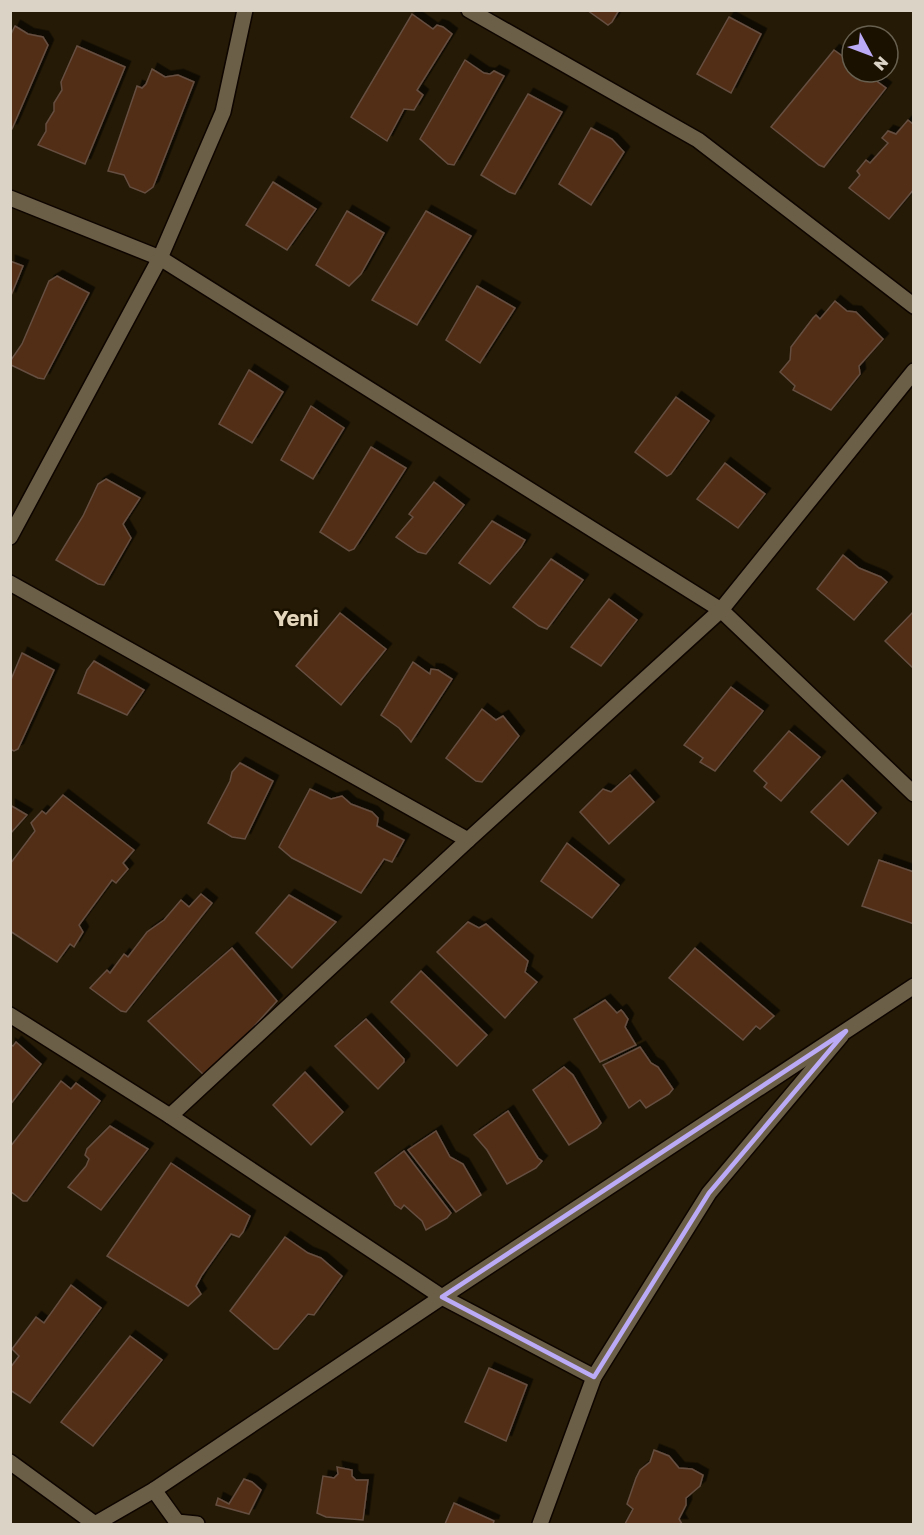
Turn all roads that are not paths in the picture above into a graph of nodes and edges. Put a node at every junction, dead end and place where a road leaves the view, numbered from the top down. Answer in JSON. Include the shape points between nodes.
{"nodes":[{"id":1,"x":245,"y":10,"type":"edge"},
{"id":2,"x":469,"y":10,"type":"edge"},
{"id":3,"x":10,"y":198,"type":"edge"},
{"id":4,"x":160,"y":258,"type":"junction"},
{"id":5,"x":914,"y":306,"type":"edge"},
{"id":6,"x":914,"y":370,"type":"edge"},
{"id":7,"x":10,"y":537,"type":"edge"},
{"id":8,"x":10,"y":584,"type":"edge"},
{"id":9,"x":721,"y":610,"type":"junction"},
{"id":10,"x":914,"y":794,"type":"edge"},
{"id":11,"x":468,"y":840,"type":"junction"},
{"id":12,"x":914,"y":986,"type":"edge"},
{"id":13,"x":10,"y":1015,"type":"edge"},
{"id":14,"x":846,"y":1031,"type":"junction"},
{"id":15,"x":170,"y":1116,"type":"junction"},
{"id":16,"x":442,"y":1297,"type":"junction"},
{"id":17,"x":594,"y":1377,"type":"junction"},
{"id":18,"x":10,"y":1462,"type":"edge"},
{"id":19,"x":154,"y":1491,"type":"junction"},
{"id":20,"x":177,"y":1523,"type":"edge"},
{"id":21,"x":95,"y":1524,"type":"edge"},
{"id":22,"x":197,"y":1524,"type":"edge"},
{"id":23,"x":540,"y":1524,"type":"edge"}],
"edges":[{"from":1,"to":4,"type":"street","via":[[223,112]]},
{"from":2,"to":5,"type":"street","via":[[698,140]]},
{"from":3,"to":4,"type":"street"},
{"from":4,"to":7,"type":"street"},
{"from":4,"to":9,"type":"street"},
{"from":6,"to":9,"type":"street"},
{"from":8,"to":11,"type":"street"},
{"from":9,"to":10,"type":"street"},
{"from":9,"to":11,"type":"street"},
{"from":11,"to":15,"type":"street"},
{"from":12,"to":14,"type":"street"},
{"from":13,"to":15,"type":"street"},
{"from":14,"to":16,"type":"street"},
{"from":14,"to":17,"type":"street","via":[[709,1193]]},
{"from":15,"to":16,"type":"street"},
{"from":16,"to":17,"type":"street"},
{"from":16,"to":19,"type":"street"},
{"from":17,"to":23,"type":"street"},
{"from":18,"to":21,"type":"street"},
{"from":19,"to":20,"type":"street"},
{"from":19,"to":21,"type":"street"},
{"from":20,"to":22,"type":"street"}]}
